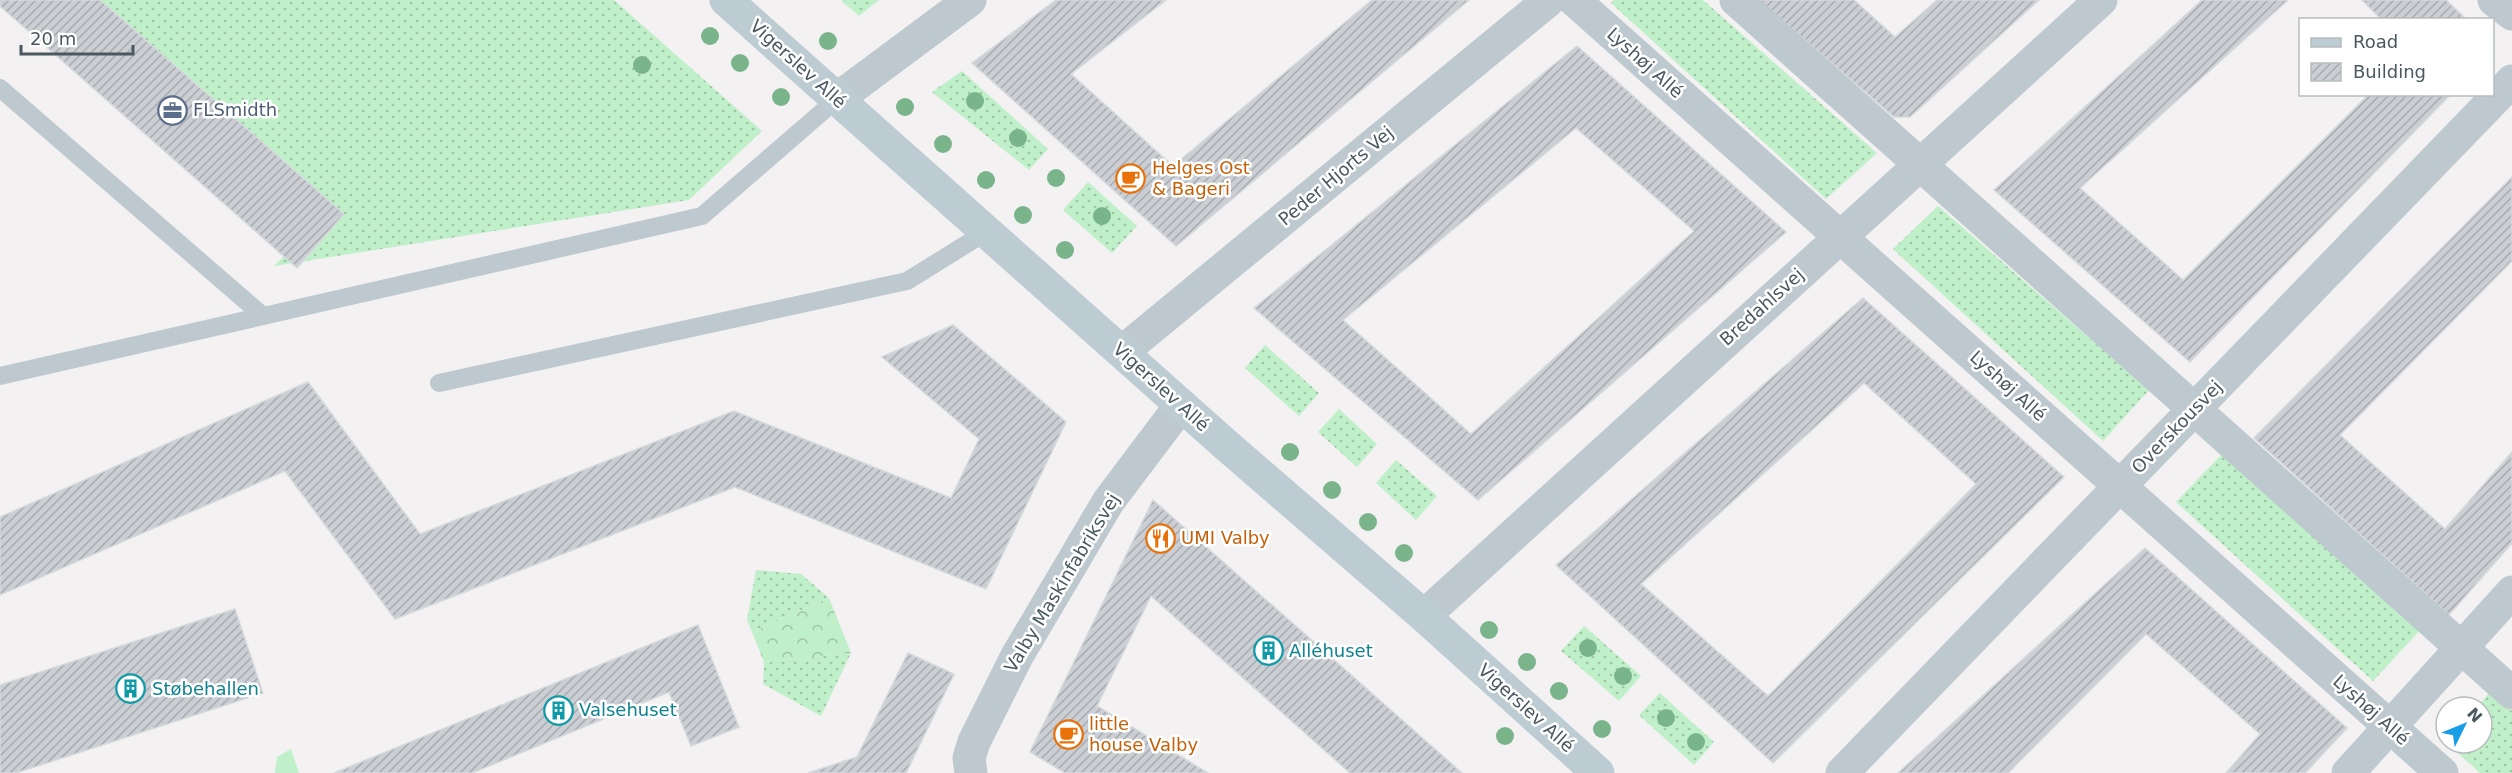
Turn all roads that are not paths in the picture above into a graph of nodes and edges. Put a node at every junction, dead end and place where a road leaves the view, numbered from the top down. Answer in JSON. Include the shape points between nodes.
{"nodes":[{"id":1,"x":726,"y":0,"type":"edge"},
{"id":2,"x":970,"y":0,"type":"edge"},
{"id":3,"x":1549,"y":0,"type":"edge"},
{"id":4,"x":1574,"y":0,"type":"edge"},
{"id":5,"x":1736,"y":0,"type":"edge"},
{"id":6,"x":2101,"y":0,"type":"edge"},
{"id":7,"x":2494,"y":0,"type":"edge"},
{"id":8,"x":2512,"y":14,"type":"edge"},
{"id":9,"x":2512,"y":81,"type":"edge"},
{"id":10,"x":0,"y":88,"type":"edge"},
{"id":11,"x":837,"y":99,"type":"junction"},
{"id":12,"x":1920,"y":164,"type":"junction"},
{"id":13,"x":986,"y":232,"type":"junction"},
{"id":14,"x":1840,"y":237,"type":"junction"},
{"id":15,"x":263,"y":316,"type":"junction"},
{"id":16,"x":1122,"y":352,"type":"junction"},
{"id":17,"x":0,"y":376,"type":"edge"},
{"id":18,"x":439,"y":383,"type":"dead end"},
{"id":19,"x":1181,"y":405,"type":"junction"},
{"id":20,"x":2194,"y":409,"type":"junction"},
{"id":21,"x":2120,"y":486,"type":"junction"},
{"id":22,"x":2512,"y":592,"type":"edge"},
{"id":23,"x":1424,"y":616,"type":"junction"},
{"id":24,"x":2461,"y":647,"type":"junction"},
{"id":25,"x":2512,"y":693,"type":"edge"},
{"id":26,"x":2390,"y":727,"type":"junction"},
{"id":27,"x":971,"y":773,"type":"edge"},
{"id":28,"x":1598,"y":773,"type":"edge"},
{"id":29,"x":1842,"y":773,"type":"edge"},
{"id":30,"x":2348,"y":773,"type":"edge"},
{"id":31,"x":2442,"y":773,"type":"edge"}],
"edges":[{"from":1,"to":11,"type":"street","name":"Vigerslev Allé"},
{"from":2,"to":11,"type":"street"},
{"from":3,"to":16,"type":"street","name":"Peder Hjorts Vej"},
{"from":4,"to":14,"type":"street","name":"Lyshøj Allé"},
{"from":5,"to":12,"type":"street"},
{"from":6,"to":12,"type":"street","name":"Bredahlsvej"},
{"from":7,"to":8,"type":"street"},
{"from":9,"to":20,"type":"street","name":"Overskousvej"},
{"from":10,"to":15,"type":"lane"},
{"from":11,"to":13,"type":"street","name":"Vigerslev Allé"},
{"from":11,"to":15,"type":"lane","via":[[702,216]]},
{"from":12,"to":14,"type":"street","name":"Bredahlsvej"},
{"from":12,"to":20,"type":"street"},
{"from":13,"to":16,"type":"street","name":"Vigerslev Allé"},
{"from":13,"to":18,"type":"lane","via":[[907,281]]},
{"from":14,"to":21,"type":"street","name":"Lyshøj Allé"},
{"from":14,"to":23,"type":"street","name":"Bredahlsvej"},
{"from":15,"to":17,"type":"lane"},
{"from":16,"to":19,"type":"street","name":"Vigerslev Allé"},
{"from":19,"to":23,"type":"street","name":"Vigerslev Allé"},
{"from":19,"to":27,"type":"street","name":"Valby Maskinfabriksvej","via":[[1108,502],[1017,656],[974,742],[969,758]]},
{"from":20,"to":21,"type":"street","name":"Overskousvej"},
{"from":20,"to":24,"type":"street"},
{"from":21,"to":26,"type":"street","name":"Lyshøj Allé"},
{"from":21,"to":29,"type":"street","name":"Overskousvej"},
{"from":22,"to":24,"type":"street"},
{"from":23,"to":28,"type":"street","name":"Vigerslev Allé"},
{"from":24,"to":25,"type":"street"},
{"from":24,"to":26,"type":"street"},
{"from":26,"to":30,"type":"street"},
{"from":26,"to":31,"type":"street","name":"Lyshøj Allé"}]}
